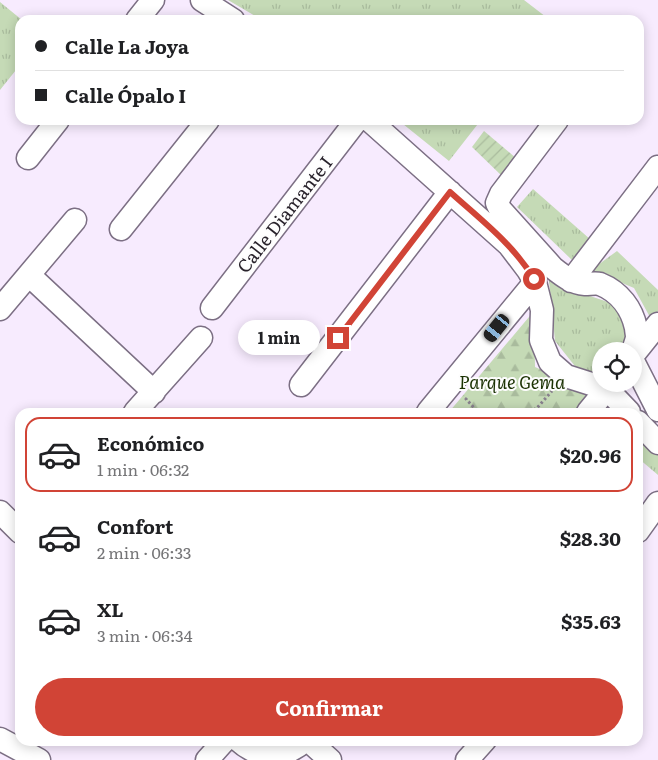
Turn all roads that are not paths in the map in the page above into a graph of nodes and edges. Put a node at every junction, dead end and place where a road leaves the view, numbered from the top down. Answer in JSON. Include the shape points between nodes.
{"nodes":[{"id":1,"x":153,"y":0,"type":"edge"},
{"id":2,"x":202,"y":0,"type":"edge"},
{"id":3,"x":141,"y":15,"type":"edge"},
{"id":4,"x":226,"y":15,"type":"edge"},
{"id":5,"x":54,"y":125,"type":"edge"},
{"id":6,"x":204,"y":125,"type":"edge"},
{"id":7,"x":353,"y":125,"type":"edge"},
{"id":8,"x":375,"y":125,"type":"edge"},
{"id":9,"x":553,"y":125,"type":"edge"},
{"id":10,"x":28,"y":158,"type":"dead end"},
{"id":11,"x":658,"y":167,"type":"edge"},
{"id":12,"x":450,"y":192,"type":"junction"},
{"id":13,"x":75,"y":220,"type":"dead end"},
{"id":14,"x":121,"y":229,"type":"dead end"},
{"id":15,"x":29,"y":275,"type":"junction"},
{"id":16,"x":571,"y":280,"type":"junction"},
{"id":17,"x":535,"y":282,"type":"junction"},
{"id":18,"x":212,"y":308,"type":"dead end"},
{"id":19,"x":0,"y":309,"type":"edge"},
{"id":20,"x":658,"y":324,"type":"edge"},
{"id":21,"x":201,"y":338,"type":"dead end"},
{"id":22,"x":635,"y":342,"type":"edge"},
{"id":23,"x":642,"y":345,"type":"edge"},
{"id":24,"x":642,"y":379,"type":"edge"},
{"id":25,"x":592,"y":382,"type":"edge"},
{"id":26,"x":301,"y":385,"type":"dead end"},
{"id":27,"x":154,"y":392,"type":"junction"},
{"id":28,"x":604,"y":392,"type":"edge"},
{"id":29,"x":614,"y":392,"type":"edge"},
{"id":30,"x":139,"y":408,"type":"edge"},
{"id":31,"x":431,"y":408,"type":"edge"},
{"id":32,"x":591,"y":408,"type":"edge"},
{"id":33,"x":626,"y":408,"type":"edge"},
{"id":34,"x":658,"y":410,"type":"edge"},
{"id":35,"x":643,"y":417,"type":"edge"},
{"id":36,"x":643,"y":427,"type":"edge"},
{"id":37,"x":658,"y":443,"type":"edge"},
{"id":38,"x":658,"y":503,"type":"edge"},
{"id":39,"x":0,"y":512,"type":"edge"},
{"id":40,"x":643,"y":523,"type":"edge"},
{"id":41,"x":15,"y":527,"type":"edge"},
{"id":42,"x":0,"y":739,"type":"edge"},
{"id":43,"x":220,"y":746,"type":"edge"},
{"id":44,"x":300,"y":746,"type":"edge"},
{"id":45,"x":314,"y":746,"type":"edge"},
{"id":46,"x":479,"y":746,"type":"edge"},
{"id":47,"x":241,"y":750,"type":"edge"},
{"id":48,"x":39,"y":760,"type":"edge"},
{"id":49,"x":207,"y":760,"type":"edge"},
{"id":50,"x":330,"y":760,"type":"edge"},
{"id":51,"x":466,"y":760,"type":"edge"}],
"edges":[{"from":1,"to":3,"type":"street"},
{"from":2,"to":4,"type":"street"},
{"from":5,"to":10,"type":"street"},
{"from":6,"to":14,"type":"street"},
{"from":7,"to":18,"type":"street","name":"Calle Diamante I"},
{"from":8,"to":12,"type":"street"},
{"from":9,"to":16,"type":"street","via":[[497,203],[553,268]]},
{"from":11,"to":16,"type":"street"},
{"from":12,"to":17,"type":"street","via":[[508,245]]},
{"from":12,"to":26,"type":"street"},
{"from":13,"to":15,"type":"street"},
{"from":15,"to":19,"type":"street"},
{"from":15,"to":27,"type":"street"},
{"from":16,"to":22,"type":"street","via":[[582,284],[599,283],[622,299],[636,328]]},
{"from":17,"to":25,"type":"street","via":[[542,310],[541,340],[550,362],[566,376]]},
{"from":17,"to":31,"type":"street"},
{"from":20,"to":23,"type":"street"},
{"from":21,"to":27,"type":"street"},
{"from":24,"to":34,"type":"street"},
{"from":27,"to":30,"type":"street"},
{"from":28,"to":32,"type":"street"},
{"from":29,"to":33,"type":"street"},
{"from":34,"to":35,"type":"street"},
{"from":36,"to":37,"type":"street"},
{"from":38,"to":40,"type":"street"},
{"from":39,"to":41,"type":"street"},
{"from":42,"to":48,"type":"street"},
{"from":43,"to":49,"type":"street"},
{"from":44,"to":47,"type":"street","via":[[286,754],[273,756]]},
{"from":45,"to":50,"type":"street"},
{"from":46,"to":51,"type":"street"}]}
